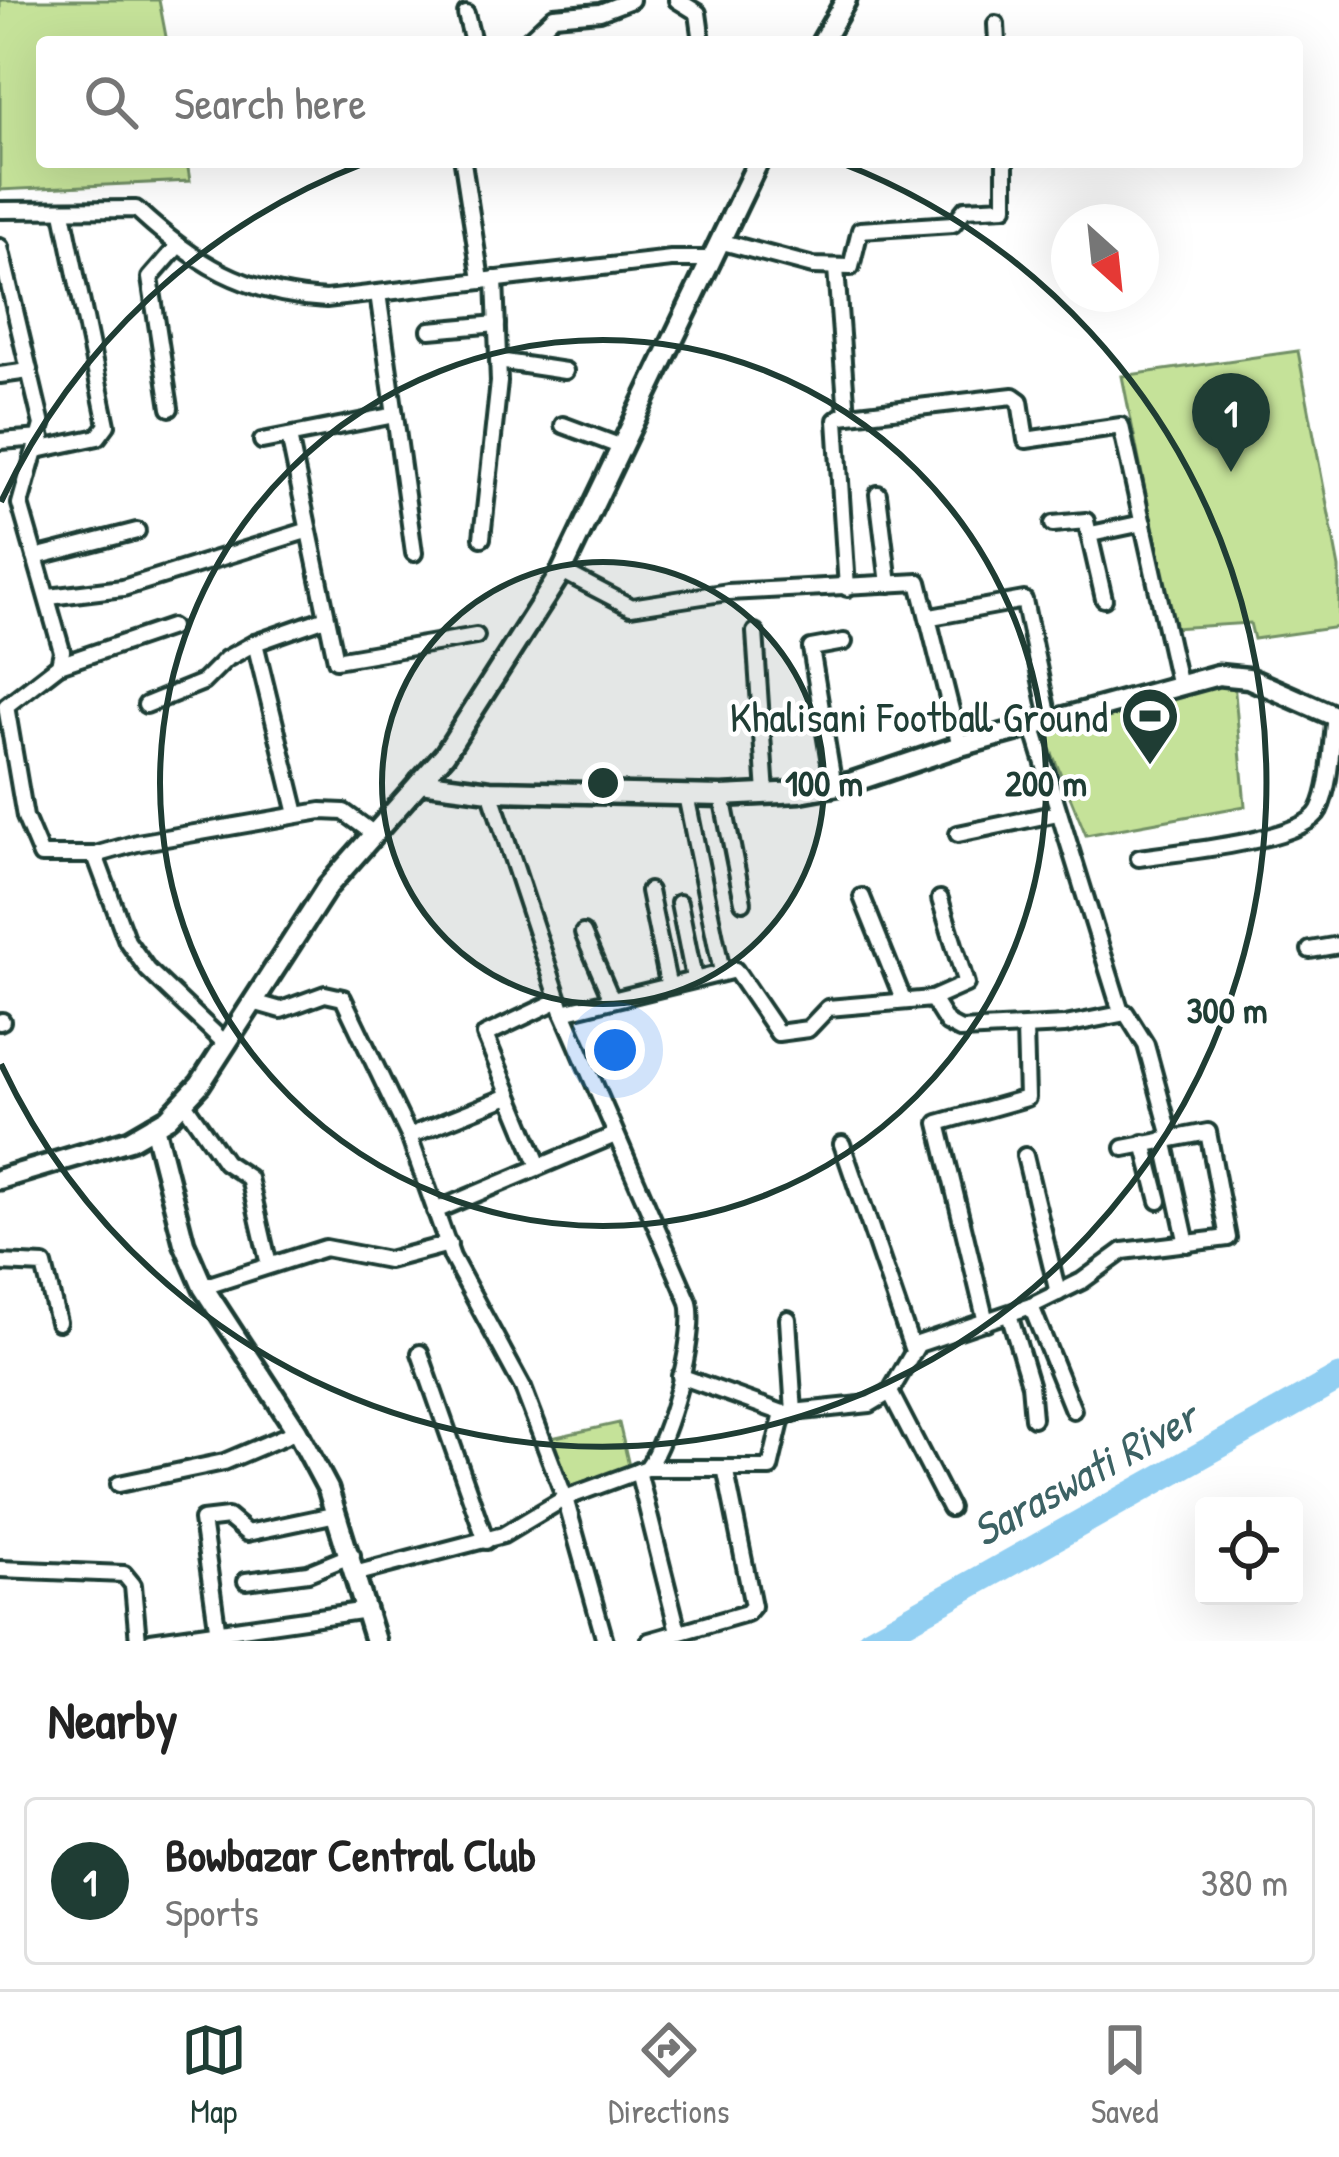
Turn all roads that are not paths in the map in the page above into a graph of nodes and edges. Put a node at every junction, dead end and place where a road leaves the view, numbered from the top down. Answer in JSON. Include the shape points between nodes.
{"nodes":[{"id":1,"x":632,"y":0,"type":"edge"},
{"id":2,"x":677,"y":0,"type":"edge"},
{"id":3,"x":846,"y":0,"type":"edge"},
{"id":4,"x":599,"y":6,"type":"edge"},
{"id":5,"x":466,"y":14,"type":"dead end"},
{"id":6,"x":996,"y":24,"type":"dead end"},
{"id":7,"x":472,"y":36,"type":"edge"},
{"id":8,"x":532,"y":36,"type":"edge"},
{"id":9,"x":701,"y":36,"type":"edge"},
{"id":10,"x":825,"y":36,"type":"edge"},
{"id":11,"x":997,"y":36,"type":"edge"},
{"id":12,"x":464,"y":168,"type":"edge"},
{"id":13,"x":755,"y":168,"type":"edge"},
{"id":14,"x":1005,"y":168,"type":"edge"},
{"id":15,"x":0,"y":210,"type":"edge"},
{"id":16,"x":63,"y":212,"type":"junction"},
{"id":17,"x":177,"y":248,"type":"junction"},
{"id":18,"x":715,"y":250,"type":"junction"},
{"id":19,"x":1,"y":256,"type":"edge"},
{"id":20,"x":836,"y":268,"type":"junction"},
{"id":21,"x":488,"y":280,"type":"junction"},
{"id":22,"x":378,"y":293,"type":"junction"},
{"id":23,"x":497,"y":324,"type":"junction"},
{"id":24,"x":430,"y":330,"type":"dead end"},
{"id":25,"x":499,"y":361,"type":"junction"},
{"id":26,"x":565,"y":370,"type":"dead end"},
{"id":27,"x":29,"y":371,"type":"junction"},
{"id":28,"x":0,"y":376,"type":"edge"},
{"id":29,"x":170,"y":408,"type":"dead end"},
{"id":30,"x":395,"y":415,"type":"junction"},
{"id":31,"x":847,"y":415,"type":"junction"},
{"id":32,"x":563,"y":425,"type":"dead end"},
{"id":33,"x":289,"y":436,"type":"junction"},
{"id":34,"x":0,"y":441,"type":"edge"},
{"id":35,"x":262,"y":441,"type":"dead end"},
{"id":36,"x":39,"y":444,"type":"junction"},
{"id":37,"x":622,"y":446,"type":"junction"},
{"id":38,"x":878,"y":494,"type":"dead end"},
{"id":39,"x":1143,"y":523,"type":"junction"},
{"id":40,"x":1053,"y":524,"type":"dead end"},
{"id":41,"x":137,"y":531,"type":"dead end"},
{"id":42,"x":306,"y":531,"type":"junction"},
{"id":43,"x":1090,"y":534,"type":"junction"},
{"id":44,"x":482,"y":538,"type":"dead end"},
{"id":45,"x":414,"y":554,"type":"dead end"},
{"id":46,"x":35,"y":557,"type":"junction"},
{"id":47,"x":562,"y":571,"type":"junction"},
{"id":48,"x":889,"y":584,"type":"junction"},
{"id":49,"x":847,"y":588,"type":"junction"},
{"id":50,"x":49,"y":597,"type":"junction"},
{"id":51,"x":1104,"y":599,"type":"dead end"},
{"id":52,"x":931,"y":617,"type":"junction"},
{"id":53,"x":326,"y":618,"type":"junction"},
{"id":54,"x":171,"y":627,"type":"dead end"},
{"id":55,"x":754,"y":632,"type":"dead end"},
{"id":56,"x":476,"y":636,"type":"dead end"},
{"id":57,"x":844,"y":642,"type":"dead end"},
{"id":58,"x":255,"y":643,"type":"junction"},
{"id":59,"x":59,"y":665,"type":"junction"},
{"id":60,"x":1178,"y":682,"type":"junction"},
{"id":61,"x":146,"y":705,"type":"dead end"},
{"id":62,"x":2,"y":714,"type":"edge"},
{"id":63,"x":1337,"y":717,"type":"edge"},
{"id":64,"x":1041,"y":725,"type":"junction"},
{"id":65,"x":960,"y":746,"type":"junction"},
{"id":66,"x":419,"y":782,"type":"junction"},
{"id":67,"x":834,"y":787,"type":"junction"},
{"id":68,"x":490,"y":791,"type":"junction"},
{"id":69,"x":766,"y":794,"type":"junction"},
{"id":70,"x":686,"y":795,"type":"junction"},
{"id":71,"x":722,"y":796,"type":"junction"},
{"id":72,"x":1058,"y":813,"type":"junction"},
{"id":73,"x":297,"y":814,"type":"junction"},
{"id":74,"x":374,"y":834,"type":"junction"},
{"id":75,"x":958,"y":834,"type":"dead end"},
{"id":76,"x":95,"y":856,"type":"junction"},
{"id":77,"x":1139,"y":858,"type":"dead end"},
{"id":78,"x":649,"y":891,"type":"dead end"},
{"id":79,"x":862,"y":897,"type":"dead end"},
{"id":80,"x":940,"y":899,"type":"dead end"},
{"id":81,"x":743,"y":902,"type":"dead end"},
{"id":82,"x":679,"y":903,"type":"dead end"},
{"id":83,"x":584,"y":933,"type":"dead end"},
{"id":84,"x":1339,"y":945,"type":"edge"},
{"id":85,"x":1310,"y":950,"type":"dead end"},
{"id":86,"x":722,"y":972,"type":"junction"},
{"id":87,"x":694,"y":978,"type":"junction"},
{"id":88,"x":668,"y":983,"type":"junction"},
{"id":89,"x":611,"y":998,"type":"junction"},
{"id":90,"x":903,"y":999,"type":"junction"},
{"id":91,"x":932,"y":999,"type":"junction"},
{"id":92,"x":253,"y":1002,"type":"junction"},
{"id":93,"x":561,"y":1006,"type":"junction"},
{"id":94,"x":1121,"y":1012,"type":"junction"},
{"id":95,"x":1024,"y":1028,"type":"junction"},
{"id":96,"x":226,"y":1045,"type":"junction"},
{"id":97,"x":509,"y":1096,"type":"junction"},
{"id":98,"x":184,"y":1103,"type":"junction"},
{"id":99,"x":154,"y":1126,"type":"junction"},
{"id":100,"x":410,"y":1136,"type":"junction"},
{"id":101,"x":615,"y":1136,"type":"junction"},
{"id":102,"x":1167,"y":1138,"type":"junction"},
{"id":103,"x":1144,"y":1143,"type":"junction"},
{"id":104,"x":842,"y":1144,"type":"dead end"},
{"id":105,"x":1124,"y":1148,"type":"dead end"},
{"id":106,"x":1025,"y":1156,"type":"dead end"},
{"id":107,"x":539,"y":1166,"type":"junction"},
{"id":108,"x":0,"y":1179,"type":"edge"},
{"id":109,"x":1159,"y":1201,"type":"dead end"},
{"id":110,"x":435,"y":1211,"type":"junction"},
{"id":111,"x":448,"y":1244,"type":"junction"},
{"id":112,"x":1187,"y":1244,"type":"junction"},
{"id":113,"x":0,"y":1263,"type":"edge"},
{"id":114,"x":269,"y":1265,"type":"junction"},
{"id":115,"x":203,"y":1287,"type":"junction"},
{"id":116,"x":1058,"y":1293,"type":"junction"},
{"id":117,"x":1031,"y":1306,"type":"junction"},
{"id":118,"x":1009,"y":1314,"type":"junction"},
{"id":119,"x":788,"y":1319,"type":"dead end"},
{"id":120,"x":58,"y":1322,"type":"dead end"},
{"id":121,"x":986,"y":1322,"type":"junction"},
{"id":122,"x":912,"y":1348,"type":"junction"},
{"id":123,"x":420,"y":1353,"type":"dead end"},
{"id":124,"x":680,"y":1376,"type":"junction"},
{"id":125,"x":890,"y":1392,"type":"junction"},
{"id":126,"x":1073,"y":1410,"type":"dead end"},
{"id":127,"x":789,"y":1413,"type":"junction"},
{"id":128,"x":1033,"y":1418,"type":"dead end"},
{"id":129,"x":297,"y":1431,"type":"junction"},
{"id":130,"x":642,"y":1469,"type":"junction"},
{"id":131,"x":726,"y":1472,"type":"junction"},
{"id":132,"x":119,"y":1484,"type":"dead end"},
{"id":133,"x":566,"y":1498,"type":"junction"},
{"id":134,"x":950,"y":1508,"type":"dead end"},
{"id":135,"x":337,"y":1514,"type":"junction"},
{"id":136,"x":486,"y":1540,"type":"junction"},
{"id":137,"x":355,"y":1564,"type":"junction"},
{"id":138,"x":0,"y":1570,"type":"edge"},
{"id":139,"x":246,"y":1581,"type":"dead end"},
{"id":140,"x":368,"y":1610,"type":"junction"},
{"id":141,"x":678,"y":1631,"type":"junction"},
{"id":142,"x":246,"y":1635,"type":"edge"},
{"id":143,"x":218,"y":1637,"type":"edge"},
{"id":144,"x":138,"y":1641,"type":"edge"},
{"id":145,"x":151,"y":1641,"type":"edge"},
{"id":146,"x":375,"y":1641,"type":"edge"},
{"id":147,"x":605,"y":1641,"type":"edge"},
{"id":148,"x":649,"y":1641,"type":"edge"}],
"edges":[{"from":1,"to":4,"type":"street"},
{"from":2,"to":9,"type":"street","via":[[698,13]]},
{"from":3,"to":10,"type":"street"},
{"from":4,"to":8,"type":"street","via":[[554,16]]},
{"from":5,"to":7,"type":"street"},
{"from":6,"to":11,"type":"street"},
{"from":12,"to":21,"type":"street"},
{"from":13,"to":18,"type":"street"},
{"from":14,"to":20,"type":"street","via":[[1005,207],[965,209],[953,224],[860,230],[854,266]]},
{"from":15,"to":16,"type":"street"},
{"from":16,"to":17,"type":"street","via":[[136,209]]},
{"from":16,"to":36,"type":"street","via":[[107,425],[98,437]]},
{"from":17,"to":22,"type":"street","via":[[274,296]]},
{"from":17,"to":29,"type":"street","via":[[150,278]]},
{"from":18,"to":20,"type":"street"},
{"from":18,"to":21,"type":"street"},
{"from":18,"to":37,"type":"street"},
{"from":19,"to":27,"type":"street"},
{"from":20,"to":31,"type":"street"},
{"from":21,"to":22,"type":"street"},
{"from":21,"to":23,"type":"street"},
{"from":22,"to":30,"type":"street"},
{"from":23,"to":24,"type":"street"},
{"from":23,"to":25,"type":"street"},
{"from":25,"to":26,"type":"street"},
{"from":25,"to":44,"type":"street"},
{"from":27,"to":28,"type":"street"},
{"from":27,"to":36,"type":"street"},
{"from":30,"to":33,"type":"street"},
{"from":30,"to":45,"type":"street"},
{"from":31,"to":39,"type":"street","via":[[1013,396],[1027,440],[1120,426]]},
{"from":31,"to":49,"type":"street","via":[[836,420]]},
{"from":32,"to":37,"type":"street"},
{"from":33,"to":35,"type":"street"},
{"from":33,"to":42,"type":"street"},
{"from":34,"to":36,"type":"street"},
{"from":36,"to":46,"type":"street","via":[[21,487]]},
{"from":37,"to":47,"type":"street"},
{"from":38,"to":48,"type":"street"},
{"from":39,"to":43,"type":"street"},
{"from":39,"to":60,"type":"street"},
{"from":40,"to":43,"type":"street","via":[[1083,520]]},
{"from":41,"to":46,"type":"street"},
{"from":42,"to":50,"type":"street","via":[[123,588]]},
{"from":42,"to":53,"type":"street"},
{"from":43,"to":51,"type":"street"},
{"from":46,"to":50,"type":"street"},
{"from":47,"to":49,"type":"street","via":[[631,607],[728,592]]},
{"from":47,"to":66,"type":"street"},
{"from":48,"to":49,"type":"street"},
{"from":48,"to":52,"type":"street","via":[[920,583]]},
{"from":50,"to":59,"type":"street"},
{"from":52,"to":64,"type":"street","via":[[1024,600]]},
{"from":52,"to":65,"type":"street"},
{"from":53,"to":56,"type":"street","via":[[340,662]]},
{"from":53,"to":58,"type":"street"},
{"from":54,"to":59,"type":"street"},
{"from":55,"to":69,"type":"street"},
{"from":57,"to":67,"type":"street","via":[[811,648]]},
{"from":58,"to":61,"type":"street","via":[[203,682]]},
{"from":58,"to":73,"type":"street"},
{"from":59,"to":62,"type":"street"},
{"from":60,"to":63,"type":"street","via":[[1232,674]]},
{"from":60,"to":64,"type":"street"},
{"from":62,"to":76,"type":"street","via":[[34,847],[40,855]]},
{"from":63,"to":77,"type":"street","via":[[1320,807],[1308,822]]},
{"from":64,"to":65,"type":"street"},
{"from":64,"to":72,"type":"street"},
{"from":65,"to":67,"type":"street"},
{"from":66,"to":68,"type":"street"},
{"from":66,"to":74,"type":"street"},
{"from":67,"to":69,"type":"street"},
{"from":68,"to":70,"type":"street"},
{"from":68,"to":93,"type":"street"},
{"from":69,"to":71,"type":"street"},
{"from":70,"to":71,"type":"street"},
{"from":70,"to":86,"type":"street"},
{"from":71,"to":81,"type":"street"},
{"from":72,"to":75,"type":"street"},
{"from":72,"to":94,"type":"street"},
{"from":73,"to":74,"type":"street","via":[[344,812]]},
{"from":73,"to":76,"type":"street"},
{"from":74,"to":92,"type":"street","via":[[328,886]]},
{"from":76,"to":96,"type":"street","via":[[127,941]]},
{"from":78,"to":88,"type":"street"},
{"from":79,"to":90,"type":"street"},
{"from":80,"to":91,"type":"street","via":[[966,984]]},
{"from":82,"to":87,"type":"street"},
{"from":83,"to":89,"type":"street"},
{"from":84,"to":85,"type":"street"},
{"from":86,"to":87,"type":"street"},
{"from":86,"to":90,"type":"street","via":[[742,974],[778,1034],[811,1027],[828,1008]]},
{"from":87,"to":88,"type":"street"},
{"from":88,"to":89,"type":"street"},
{"from":89,"to":93,"type":"street"},
{"from":90,"to":91,"type":"street"},
{"from":91,"to":95,"type":"street","via":[[955,1029]]},
{"from":92,"to":96,"type":"street"},
{"from":92,"to":100,"type":"street","via":[[281,1010],[325,994],[343,998]]},
{"from":93,"to":97,"type":"street","via":[[486,1032]]},
{"from":93,"to":101,"type":"street"},
{"from":94,"to":95,"type":"street"},
{"from":94,"to":102,"type":"street","via":[[1144,1038]]},
{"from":95,"to":121,"type":"street","via":[[1027,1098],[938,1123]]},
{"from":96,"to":98,"type":"street"},
{"from":97,"to":100,"type":"street"},
{"from":97,"to":107,"type":"street"},
{"from":98,"to":99,"type":"street"},
{"from":98,"to":114,"type":"street","via":[[224,1162],[249,1178]]},
{"from":99,"to":108,"type":"street"},
{"from":99,"to":115,"type":"street"},
{"from":100,"to":110,"type":"street"},
{"from":101,"to":107,"type":"street"},
{"from":101,"to":124,"type":"street","via":[[689,1302]]},
{"from":102,"to":103,"type":"street"},
{"from":102,"to":112,"type":"street"},
{"from":102,"to":112,"type":"street","via":[[1208,1132],[1230,1234]]},
{"from":103,"to":105,"type":"street"},
{"from":103,"to":109,"type":"street"},
{"from":104,"to":122,"type":"street"},
{"from":106,"to":116,"type":"street"},
{"from":107,"to":110,"type":"street"},
{"from":110,"to":111,"type":"street"},
{"from":111,"to":114,"type":"street","via":[[388,1260],[325,1248]]},
{"from":111,"to":133,"type":"street","via":[[523,1388]]},
{"from":112,"to":116,"type":"street","via":[[1124,1251]]},
{"from":113,"to":120,"type":"street","via":[[44,1265]]},
{"from":114,"to":115,"type":"street"},
{"from":115,"to":129,"type":"street"},
{"from":116,"to":117,"type":"street"},
{"from":117,"to":118,"type":"street"},
{"from":117,"to":126,"type":"street"},
{"from":118,"to":121,"type":"street"},
{"from":118,"to":128,"type":"street"},
{"from":119,"to":127,"type":"street"},
{"from":121,"to":122,"type":"street"},
{"from":122,"to":125,"type":"street"},
{"from":123,"to":136,"type":"street"},
{"from":124,"to":127,"type":"street"},
{"from":124,"to":130,"type":"street"},
{"from":125,"to":127,"type":"street","via":[[876,1402]]},
{"from":125,"to":134,"type":"street"},
{"from":127,"to":131,"type":"street","via":[[772,1466]]},
{"from":129,"to":132,"type":"street","via":[[224,1462]]},
{"from":129,"to":135,"type":"street"},
{"from":130,"to":131,"type":"street"},
{"from":130,"to":133,"type":"street"},
{"from":130,"to":141,"type":"street"},
{"from":131,"to":141,"type":"street","via":[[754,1606]]},
{"from":133,"to":136,"type":"street"},
{"from":133,"to":147,"type":"street"},
{"from":135,"to":137,"type":"street"},
{"from":135,"to":143,"type":"street","via":[[247,1533],[228,1517],[202,1520]]},
{"from":136,"to":137,"type":"street"},
{"from":137,"to":139,"type":"street"},
{"from":137,"to":140,"type":"street"},
{"from":138,"to":144,"type":"street","via":[[124,1574],[133,1585]]},
{"from":140,"to":142,"type":"street"},
{"from":140,"to":146,"type":"street"},
{"from":141,"to":148,"type":"street"},
{"from":142,"to":143,"type":"street"},
{"from":143,"to":145,"type":"street"}]}
